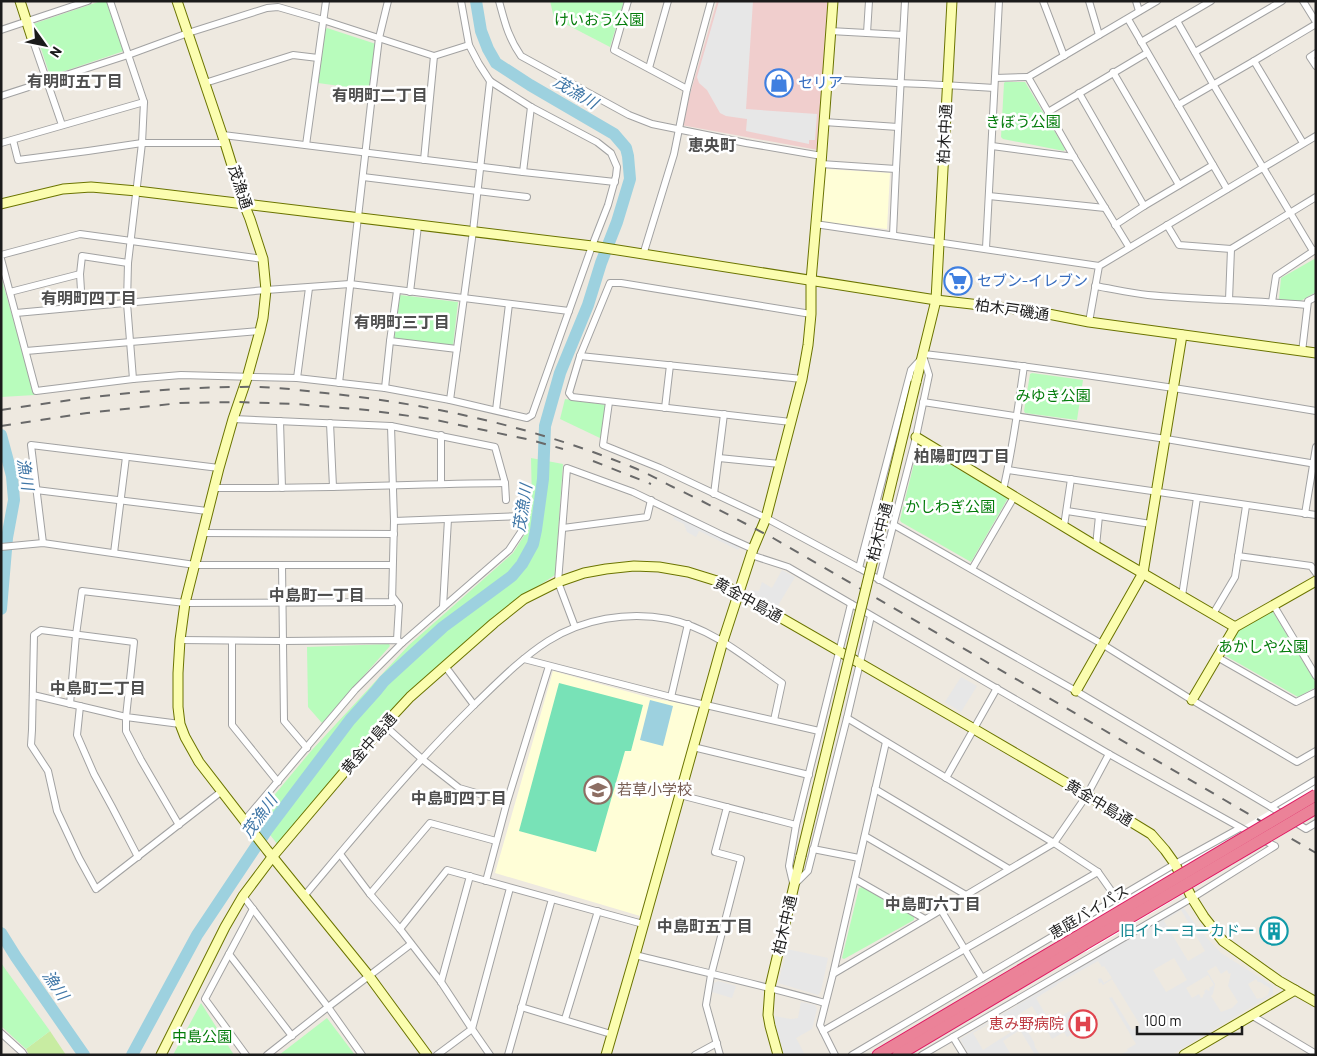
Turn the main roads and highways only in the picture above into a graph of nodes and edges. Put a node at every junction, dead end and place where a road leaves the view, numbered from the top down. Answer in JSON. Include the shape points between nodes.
{"nodes":[{"id":1,"x":1316,"y":795,"type":"edge"},
{"id":2,"x":1316,"y":808,"type":"edge"},
{"id":3,"x":1080,"y":941,"type":"junction"},
{"id":4,"x":878,"y":1055,"type":"edge"},
{"id":5,"x":898,"y":1055,"type":"edge"}],
"edges":[{"from":1,"to":3,"type":"highway","name":"恵庭バイパス","bridge":true},
{"from":2,"to":3,"type":"highway","name":"恵庭バイパス","bridge":true},
{"from":3,"to":4,"type":"highway","name":"恵庭バイパス"},
{"from":3,"to":5,"type":"highway","name":"恵庭バイパス"}]}
